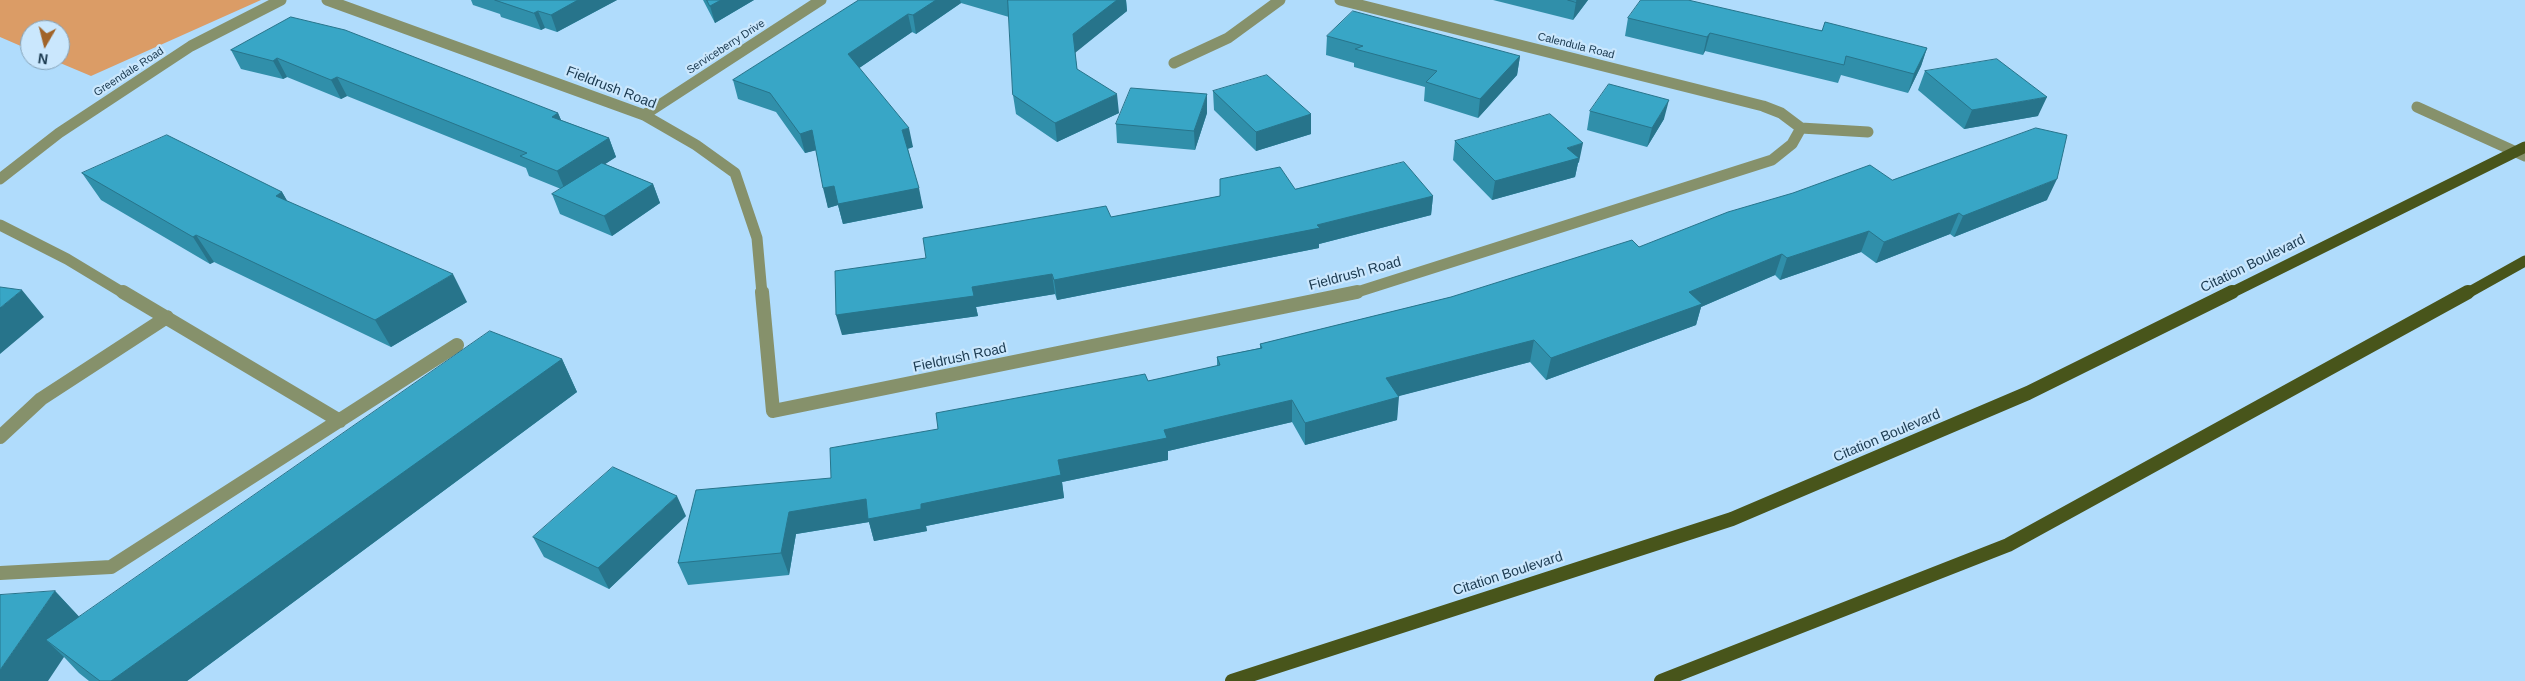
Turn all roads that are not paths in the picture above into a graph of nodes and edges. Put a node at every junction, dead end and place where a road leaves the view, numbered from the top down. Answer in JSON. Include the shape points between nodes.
{"nodes":[{"id":1,"x":280,"y":0,"type":"edge"},
{"id":2,"x":327,"y":0,"type":"edge"},
{"id":3,"x":821,"y":0,"type":"edge"},
{"id":4,"x":1280,"y":0,"type":"edge"},
{"id":5,"x":1340,"y":0,"type":"edge"},
{"id":6,"x":1174,"y":63,"type":"dead end"},
{"id":7,"x":2418,"y":107,"type":"dead end"},
{"id":8,"x":644,"y":115,"type":"junction"},
{"id":9,"x":1801,"y":128,"type":"junction"},
{"id":10,"x":1868,"y":132,"type":"dead end"},
{"id":11,"x":2522,"y":151,"type":"edge"},
{"id":12,"x":0,"y":179,"type":"edge"},
{"id":13,"x":0,"y":225,"type":"edge"},
{"id":14,"x":2525,"y":261,"type":"edge"},
{"id":15,"x":167,"y":317,"type":"junction"},
{"id":16,"x":457,"y":345,"type":"dead end"},
{"id":17,"x":340,"y":421,"type":"junction"},
{"id":18,"x":0,"y":438,"type":"edge"},
{"id":19,"x":0,"y":572,"type":"edge"},
{"id":20,"x":1232,"y":681,"type":"edge"},
{"id":21,"x":1661,"y":681,"type":"edge"}],
"edges":[{"from":1,"to":12,"type":"street","name":"Greendale Road","via":[[191,46],[59,133]]},
{"from":2,"to":8,"type":"street","name":"Fieldrush Road"},
{"from":3,"to":8,"type":"street","name":"Serviceberry Drive"},
{"from":4,"to":6,"type":"street","via":[[1228,38]]},
{"from":5,"to":9,"type":"street","name":"Calendula Road","via":[[1763,106],[1781,113]]},
{"from":7,"to":11,"type":"street"},
{"from":8,"to":9,"type":"street","name":"Fieldrush Road","via":[[696,145],[735,173],[757,238],[773,411],[1358,292],[1772,160],[1792,144]]},
{"from":9,"to":10,"type":"street"},
{"from":11,"to":20,"type":"main road","name":"Citation Boulevard","via":[[2028,394],[1732,519]]},
{"from":13,"to":15,"type":"street","via":[[67,259]]},
{"from":14,"to":21,"type":"main road","via":[[2008,545]]},
{"from":15,"to":17,"type":"street"},
{"from":15,"to":18,"type":"street","via":[[41,399]]},
{"from":16,"to":17,"type":"street"},
{"from":17,"to":19,"type":"street","via":[[111,567]]}]}
